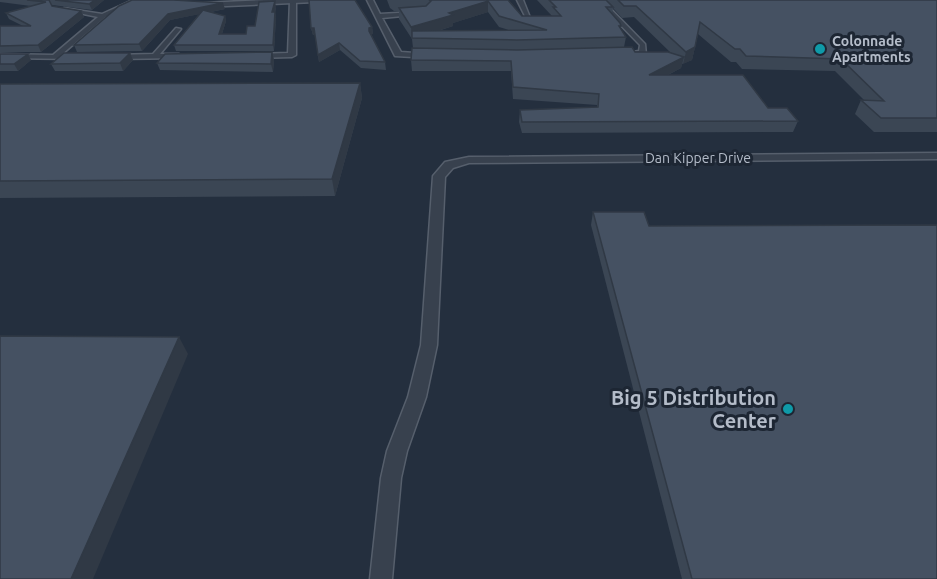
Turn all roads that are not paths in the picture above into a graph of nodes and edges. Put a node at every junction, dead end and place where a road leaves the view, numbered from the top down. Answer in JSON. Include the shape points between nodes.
{"nodes":[{"id":1,"x":138,"y":0,"type":"edge"},
{"id":2,"x":315,"y":0,"type":"edge"},
{"id":3,"x":370,"y":0,"type":"edge"},
{"id":4,"x":520,"y":0,"type":"edge"},
{"id":5,"x":599,"y":0,"type":"edge"},
{"id":6,"x":293,"y":1,"type":"edge"},
{"id":7,"x":192,"y":4,"type":"edge"},
{"id":8,"x":55,"y":8,"type":"edge"},
{"id":9,"x":426,"y":13,"type":"edge"},
{"id":10,"x":103,"y":16,"type":"junction"},
{"id":11,"x":378,"y":16,"type":"junction"},
{"id":12,"x":529,"y":19,"type":"edge"},
{"id":13,"x":178,"y":29,"type":"dead end"},
{"id":14,"x":620,"y":55,"type":"edge"},
{"id":15,"x":0,"y":56,"type":"edge"},
{"id":16,"x":188,"y":56,"type":"edge"},
{"id":17,"x":246,"y":56,"type":"edge"},
{"id":18,"x":435,"y":56,"type":"edge"},
{"id":19,"x":54,"y":57,"type":"junction"},
{"id":20,"x":87,"y":57,"type":"edge"},
{"id":21,"x":110,"y":57,"type":"edge"},
{"id":22,"x":154,"y":57,"type":"junction"},
{"id":23,"x":937,"y":156,"type":"edge"},
{"id":24,"x":381,"y":579,"type":"edge"}],
"edges":[{"from":1,"to":10,"type":"street"},
{"from":2,"to":6,"type":"street"},
{"from":3,"to":11,"type":"street"},
{"from":4,"to":12,"type":"street"},
{"from":5,"to":14,"type":"street","via":[[643,45],[643,53]]},
{"from":6,"to":7,"type":"street"},
{"from":6,"to":17,"type":"street","via":[[292,55]]},
{"from":8,"to":10,"type":"street"},
{"from":9,"to":11,"type":"street"},
{"from":10,"to":19,"type":"street"},
{"from":11,"to":18,"type":"street","via":[[398,54]]},
{"from":13,"to":22,"type":"street"},
{"from":15,"to":19,"type":"street"},
{"from":16,"to":22,"type":"street"},
{"from":19,"to":20,"type":"street"},
{"from":21,"to":22,"type":"street"},
{"from":23,"to":24,"type":"street","name":"Dan Kipper Drive","via":[[460,161],[449,165],[439,176],[429,345],[391,478]]}]}
